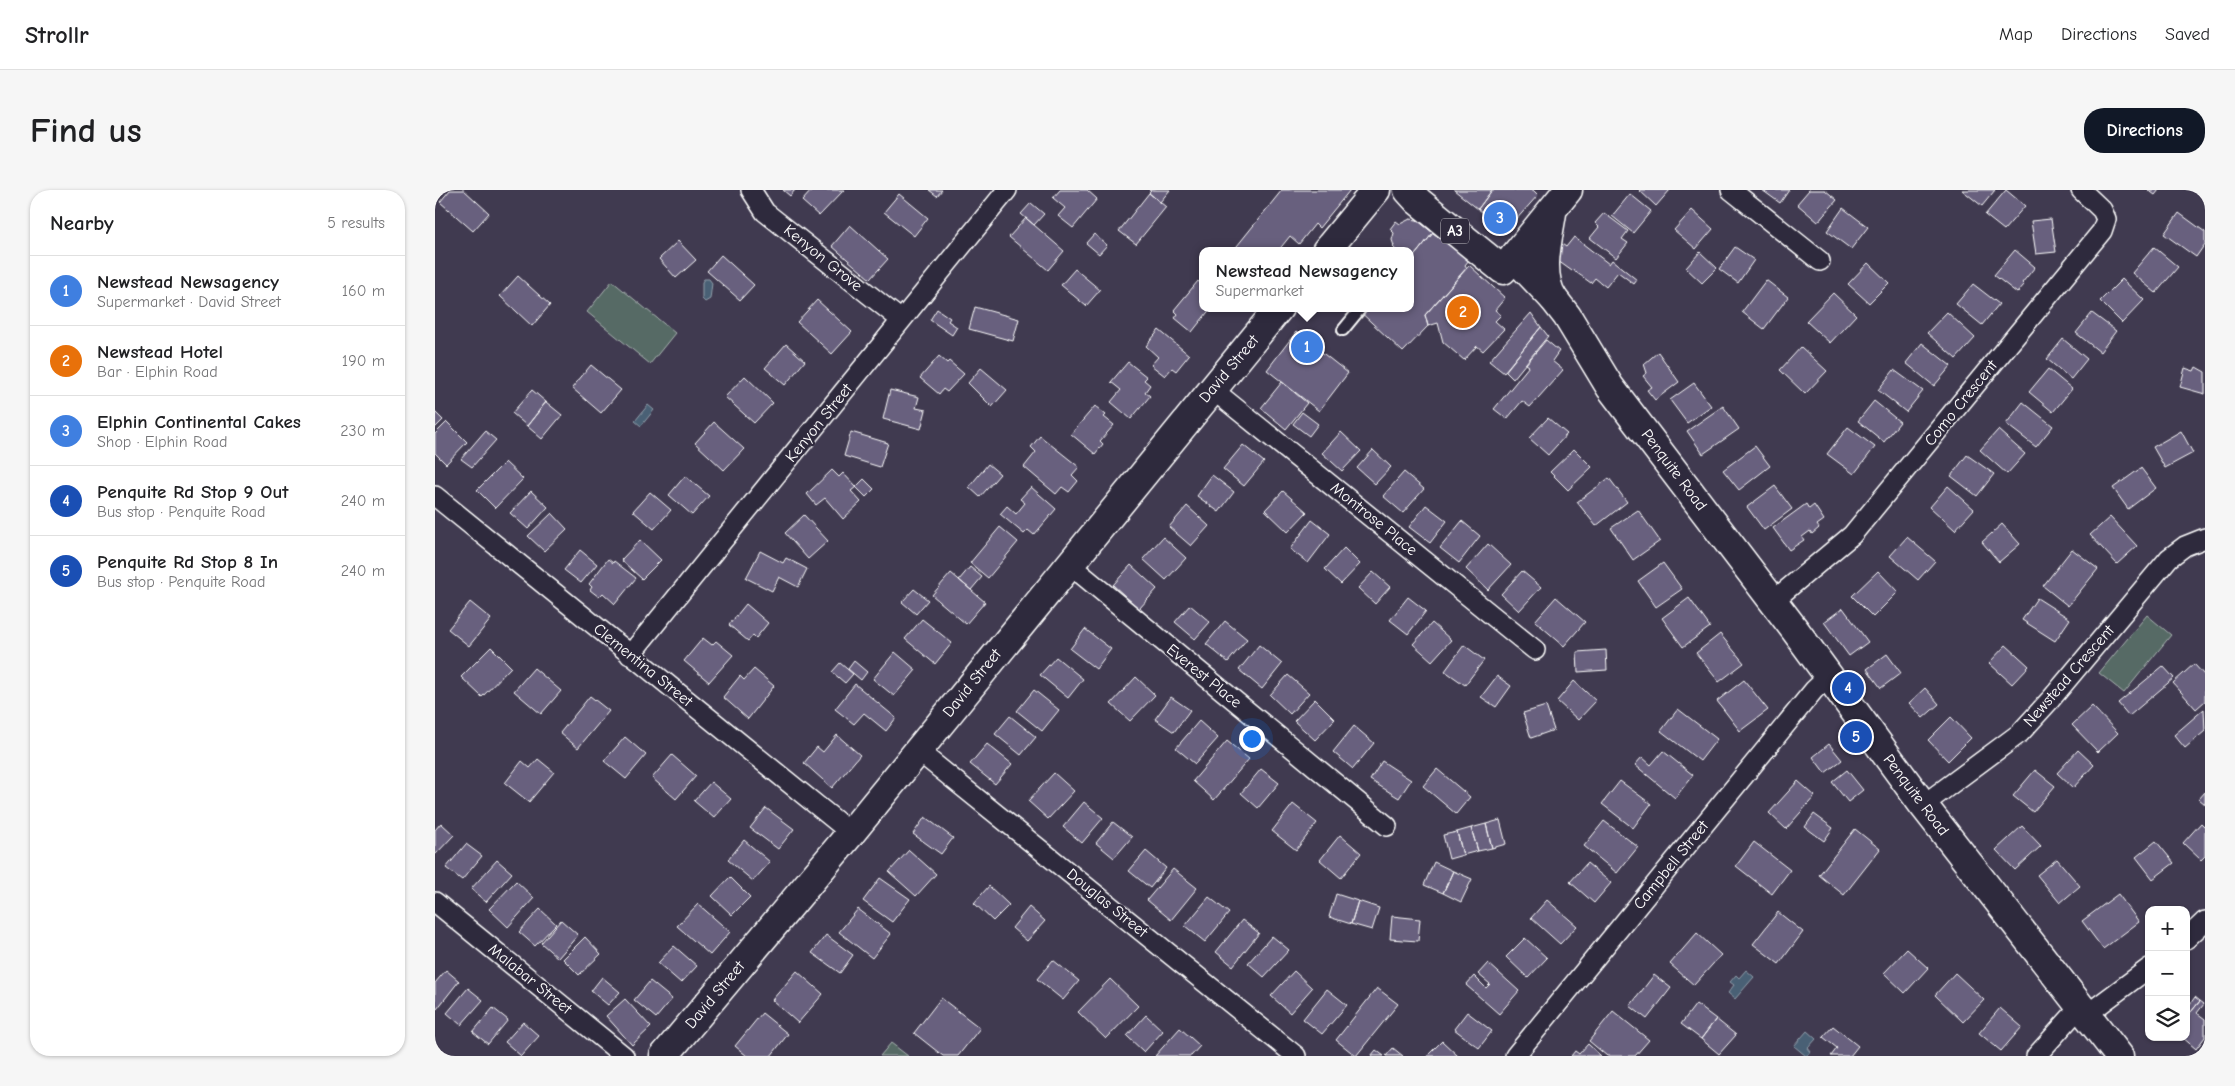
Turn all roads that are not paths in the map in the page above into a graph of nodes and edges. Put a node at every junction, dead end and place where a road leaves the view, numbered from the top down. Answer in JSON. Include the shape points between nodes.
{"nodes":[{"id":1,"x":751,"y":190,"type":"edge"},
{"id":2,"x":1007,"y":190,"type":"edge"},
{"id":3,"x":1376,"y":190,"type":"edge"},
{"id":4,"x":1408,"y":190,"type":"edge"},
{"id":5,"x":1432,"y":190,"type":"edge"},
{"id":6,"x":1731,"y":190,"type":"edge"},
{"id":7,"x":2081,"y":190,"type":"edge"},
{"id":8,"x":1560,"y":200,"type":"edge"},
{"id":9,"x":1329,"y":247,"type":"edge"},
{"id":10,"x":1820,"y":261,"type":"dead end"},
{"id":11,"x":1509,"y":264,"type":"junction"},
{"id":12,"x":1553,"y":298,"type":"junction"},
{"id":13,"x":1276,"y":312,"type":"edge"},
{"id":14,"x":1358,"y":312,"type":"edge"},
{"id":15,"x":901,"y":320,"type":"junction"},
{"id":16,"x":1343,"y":330,"type":"dead end"},
{"id":17,"x":1610,"y":386,"type":"junction"},
{"id":18,"x":1212,"y":389,"type":"junction"},
{"id":19,"x":435,"y":496,"type":"edge"},
{"id":20,"x":2205,"y":538,"type":"edge"},
{"id":21,"x":1069,"y":564,"type":"junction"},
{"id":22,"x":1773,"y":601,"type":"junction"},
{"id":23,"x":1535,"y":650,"type":"dead end"},
{"id":24,"x":630,"y":655,"type":"junction"},
{"id":25,"x":1829,"y":676,"type":"junction"},
{"id":26,"x":917,"y":750,"type":"junction"},
{"id":27,"x":1923,"y":805,"type":"junction"},
{"id":28,"x":1387,"y":826,"type":"dead end"},
{"id":29,"x":851,"y":833,"type":"junction"},
{"id":30,"x":435,"y":902,"type":"edge"},
{"id":31,"x":2205,"y":921,"type":"edge"},
{"id":32,"x":2190,"y":935,"type":"edge"},
{"id":33,"x":2145,"y":971,"type":"edge"},
{"id":34,"x":2083,"y":1011,"type":"junction"},
{"id":35,"x":624,"y":1056,"type":"edge"},
{"id":36,"x":664,"y":1056,"type":"edge"},
{"id":37,"x":1297,"y":1056,"type":"edge"},
{"id":38,"x":1515,"y":1056,"type":"edge"},
{"id":39,"x":2036,"y":1056,"type":"edge"},
{"id":40,"x":2119,"y":1056,"type":"edge"}],
"edges":[{"from":1,"to":15,"type":"street","name":"Kenyon Grove","via":[[765,212]]},
{"from":2,"to":15,"type":"street","name":"Kenyon Street"},
{"from":3,"to":9,"type":"main road"},
{"from":4,"to":11,"type":"main road","number":"A3","via":[[1418,201]]},
{"from":5,"to":11,"type":"main road","number":"A3"},
{"from":6,"to":10,"type":"street"},
{"from":7,"to":22,"type":"street","name":"Como Crescent","via":[[2102,210],[2106,219],[2103,231],[1852,535]]},
{"from":8,"to":11,"type":"main road"},
{"from":8,"to":12,"type":"main road","via":[[1546,262],[1547,281]]},
{"from":11,"to":12,"type":"main road","name":"Penquite Road"},
{"from":11,"to":17,"type":"main road","name":"Penquite Road"},
{"from":12,"to":17,"type":"main road","name":"Penquite Road"},
{"from":13,"to":18,"type":"main road","name":"David Street"},
{"from":14,"to":16,"type":"lane"},
{"from":15,"to":24,"type":"street","name":"Kenyon Street"},
{"from":17,"to":22,"type":"main road","name":"Penquite Road"},
{"from":18,"to":21,"type":"main road","name":"David Street"},
{"from":18,"to":23,"type":"street","name":"Montrose Place"},
{"from":19,"to":24,"type":"street","name":"Clementina Street"},
{"from":20,"to":27,"type":"street","name":"Newstead Crescent","via":[[2185,546],[2169,558],[2020,733]]},
{"from":21,"to":26,"type":"main road","name":"David Street"},
{"from":21,"to":28,"type":"street","name":"Everest Place"},
{"from":22,"to":25,"type":"main road","name":"Penquite Road"},
{"from":24,"to":29,"type":"street","name":"Clementina Street"},
{"from":25,"to":27,"type":"main road","name":"Penquite Road"},
{"from":25,"to":38,"type":"street","name":"Campbell Street","via":[[1817,686]]},
{"from":26,"to":29,"type":"main road","name":"David Street"},
{"from":26,"to":37,"type":"street","name":"Douglas Street"},
{"from":27,"to":34,"type":"main road","name":"Penquite Road"},
{"from":29,"to":36,"type":"main road","name":"David Street"},
{"from":30,"to":35,"type":"street","name":"Malabar Street"},
{"from":31,"to":32,"type":"street"},
{"from":33,"to":34,"type":"street"},
{"from":34,"to":39,"type":"street"},
{"from":34,"to":40,"type":"main road","name":"Penquite Road"}]}
